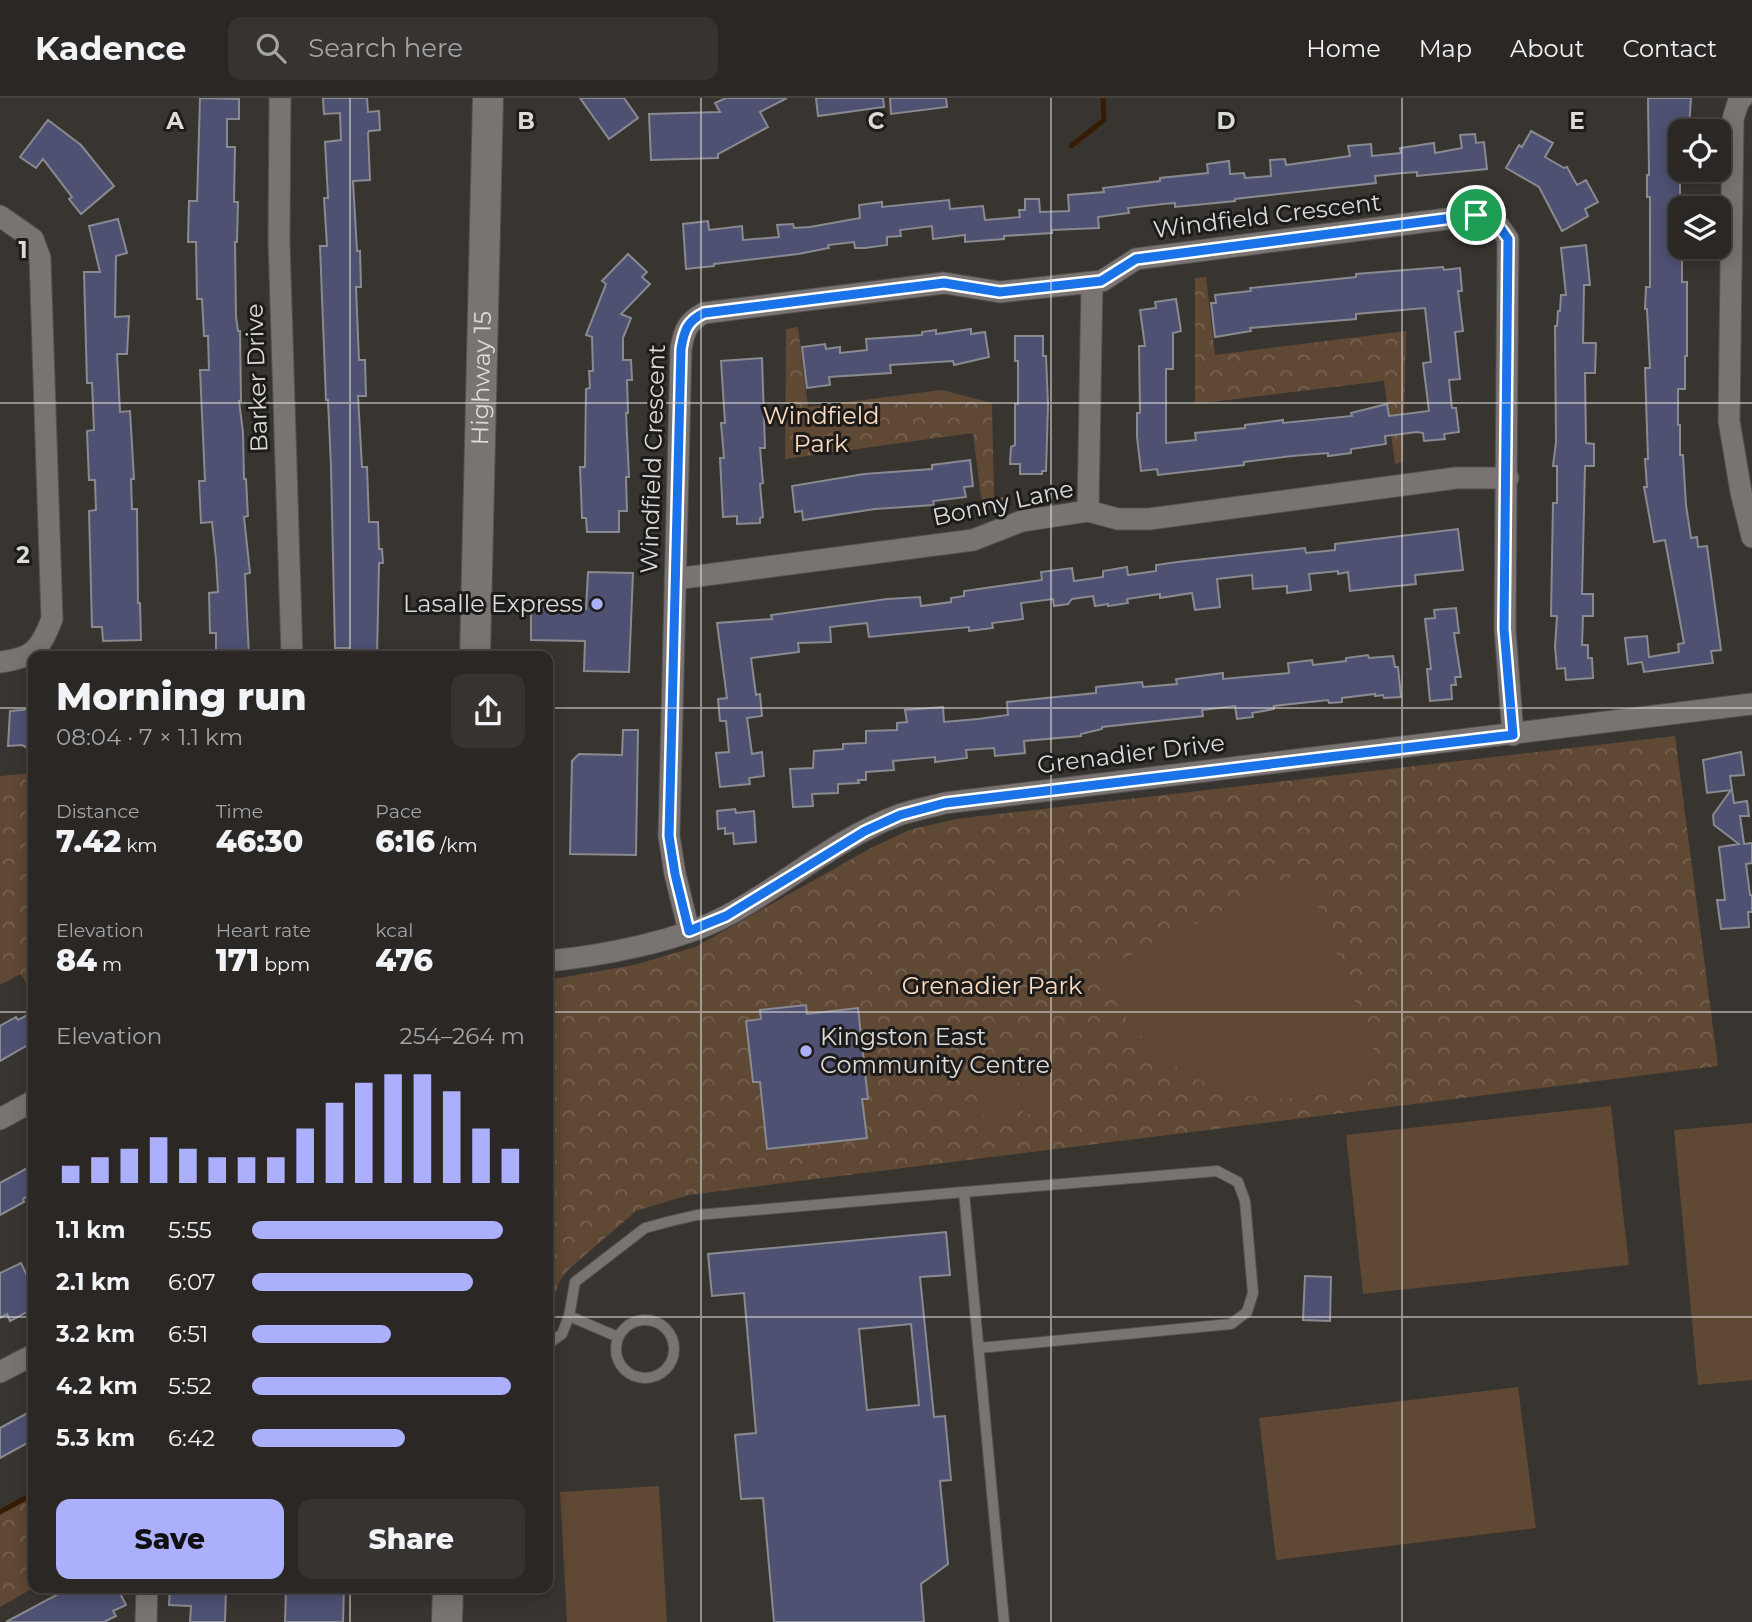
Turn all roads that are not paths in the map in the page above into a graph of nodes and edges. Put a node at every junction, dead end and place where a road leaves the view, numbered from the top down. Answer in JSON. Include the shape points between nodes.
{"nodes":[{"id":1,"x":280,"y":98,"type":"edge"},
{"id":2,"x":488,"y":98,"type":"edge"},
{"id":3,"x":1742,"y":98,"type":"edge"},
{"id":4,"x":0,"y":216,"type":"edge"},
{"id":5,"x":1092,"y":282,"type":"junction"},
{"id":6,"x":1743,"y":450,"type":"edge"},
{"id":7,"x":1507,"y":478,"type":"junction"},
{"id":8,"x":1088,"y":510,"type":"junction"},
{"id":9,"x":1752,"y":537,"type":"edge"},
{"id":10,"x":675,"y":579,"type":"junction"},
{"id":11,"x":33,"y":651,"type":"edge"},
{"id":12,"x":292,"y":651,"type":"edge"},
{"id":13,"x":475,"y":651,"type":"edge"},
{"id":14,"x":28,"y":654,"type":"edge"},
{"id":15,"x":0,"y":662,"type":"edge"},
{"id":16,"x":1752,"y":704,"type":"edge"},
{"id":17,"x":1513,"y":735,"type":"junction"},
{"id":18,"x":689,"y":931,"type":"junction"},
{"id":19,"x":553,"y":961,"type":"edge"},
{"id":20,"x":28,"y":1104,"type":"edge"},
{"id":21,"x":0,"y":1119,"type":"edge"},
{"id":22,"x":964,"y":1192,"type":"junction"},
{"id":23,"x":569,"y":1316,"type":"junction"},
{"id":24,"x":618,"y":1337,"type":"junction"},
{"id":25,"x":553,"y":1340,"type":"edge"},
{"id":26,"x":979,"y":1348,"type":"junction"},
{"id":27,"x":28,"y":1358,"type":"edge"},
{"id":28,"x":0,"y":1372,"type":"edge"},
{"id":29,"x":147,"y":1593,"type":"edge"},
{"id":30,"x":448,"y":1593,"type":"edge"},
{"id":31,"x":146,"y":1622,"type":"edge"},
{"id":32,"x":447,"y":1622,"type":"edge"},
{"id":33,"x":1004,"y":1622,"type":"edge"}],
"edges":[{"from":1,"to":12,"type":"street","name":"Barker Drive","via":[[279,241]]},
{"from":2,"to":13,"type":"main road","name":"Highway 15"},
{"from":3,"to":6,"type":"street","via":[[1733,119],[1730,421]]},
{"from":4,"to":11,"type":"street","via":[[33,239],[40,258],[52,619],[43,642]]},
{"from":5,"to":7,"type":"street","name":"Windfield Crescent","via":[[1110,277],[1136,259],[1476,215],[1496,222],[1508,239]]},
{"from":5,"to":8,"type":"street"},
{"from":5,"to":10,"type":"street","name":"Windfield Crescent","via":[[1000,292],[944,283],[704,313],[691,320],[681,349]]},
{"from":6,"to":9,"type":"street"},
{"from":7,"to":8,"type":"street","name":"Bonny Lane","via":[[1456,478],[1149,519],[1118,519]]},
{"from":7,"to":17,"type":"street","name":"Windfield Crescent","via":[[1504,629]]},
{"from":8,"to":10,"type":"street","name":"Bonny Lane","via":[[1022,521],[974,540]]},
{"from":10,"to":18,"type":"street","name":"Windfield Crescent","via":[[669,836]]},
{"from":14,"to":15,"type":"street"},
{"from":16,"to":17,"type":"street","name":"Grenadier Drive"},
{"from":17,"to":18,"type":"street","name":"Grenadier Drive","via":[[945,803],[900,815],[865,831],[726,916]]},
{"from":18,"to":19,"type":"street","name":"Grenadier Drive","via":[[582,958]]},
{"from":20,"to":21,"type":"street"},
{"from":22,"to":23,"type":"lane","via":[[697,1215],[645,1228],[575,1282]]},
{"from":22,"to":26,"type":"lane"},
{"from":22,"to":26,"type":"lane","via":[[1217,1171],[1238,1182],[1245,1201],[1253,1293],[1247,1312],[1231,1324]]},
{"from":23,"to":24,"type":"lane"},
{"from":23,"to":25,"type":"lane","via":[[562,1334]]},
{"from":24,"to":24,"type":"lane","via":[[617,1356],[628,1373],[656,1376],[671,1363],[671,1334],[656,1322],[630,1324]]},
{"from":26,"to":33,"type":"lane"},
{"from":27,"to":28,"type":"street"},
{"from":29,"to":31,"type":"street"},
{"from":30,"to":32,"type":"main road"}]}
